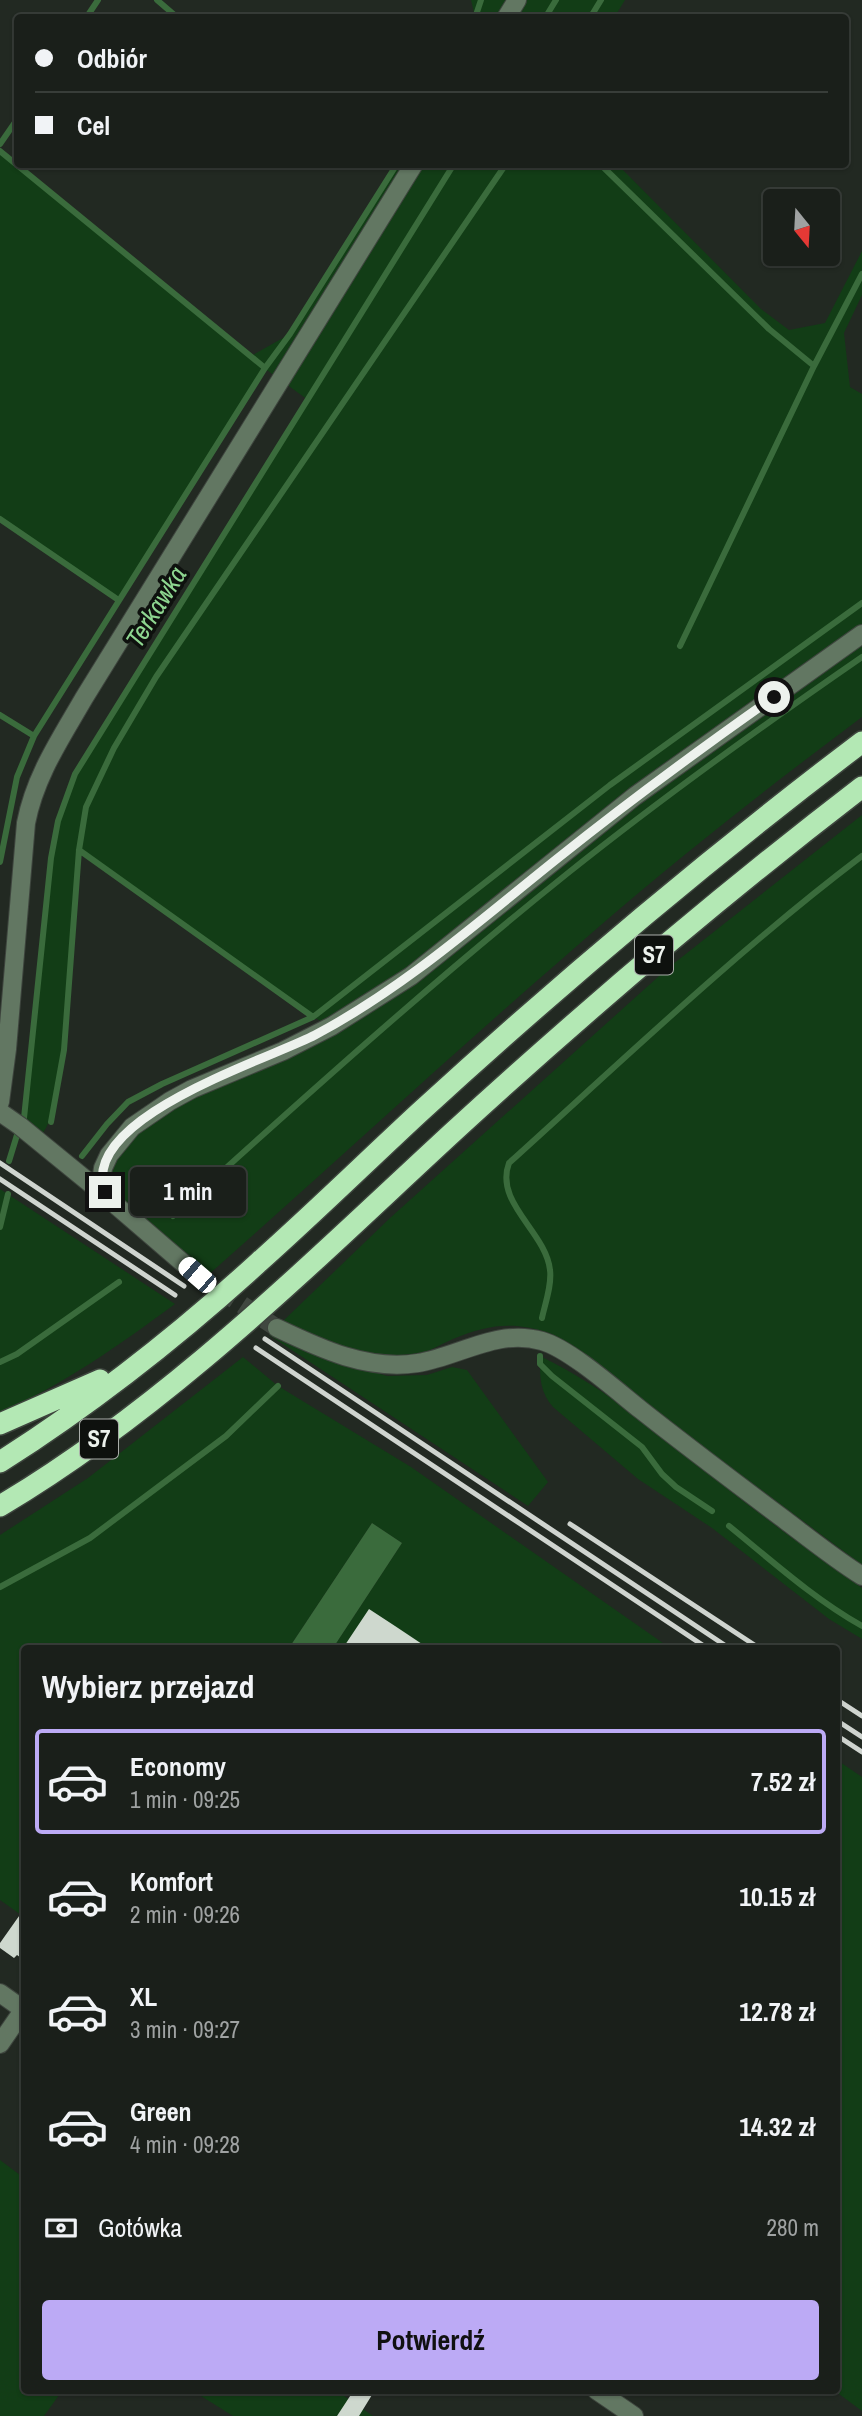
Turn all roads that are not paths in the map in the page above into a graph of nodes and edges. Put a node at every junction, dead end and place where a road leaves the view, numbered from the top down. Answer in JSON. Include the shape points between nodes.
{"nodes":[{"id":1,"x":412,"y":168,"type":"edge"},
{"id":2,"x":862,"y":634,"type":"edge"},
{"id":3,"x":862,"y":742,"type":"edge"},
{"id":4,"x":862,"y":787,"type":"edge"},
{"id":5,"x":0,"y":1102,"type":"edge"},
{"id":6,"x":0,"y":1112,"type":"edge"},
{"id":7,"x":110,"y":1200,"type":"junction"},
{"id":8,"x":197,"y":1275,"type":"tunnel mouth"},
{"id":9,"x":277,"y":1328,"type":"tunnel mouth"},
{"id":10,"x":140,"y":1361,"type":"junction"},
{"id":11,"x":0,"y":1424,"type":"edge"},
{"id":12,"x":0,"y":1462,"type":"edge"},
{"id":13,"x":0,"y":1506,"type":"edge"},
{"id":14,"x":862,"y":1576,"type":"edge"},
{"id":15,"x":0,"y":1993,"type":"edge"},
{"id":16,"x":21,"y":2007,"type":"edge"},
{"id":17,"x":21,"y":2013,"type":"edge"},
{"id":18,"x":0,"y":2044,"type":"edge"},
{"id":19,"x":602,"y":2394,"type":"edge"},
{"id":20,"x":634,"y":2416,"type":"edge"}],
"edges":[{"from":1,"to":5,"type":"street","via":[[42,771],[26,822]]},
{"from":2,"to":7,"type":"street","via":[[635,796],[411,976],[332,1026],[192,1089],[132,1127],[103,1168]]},
{"from":3,"to":10,"type":"highway","number":"S7","via":[[567,982],[257,1264]]},
{"from":4,"to":13,"type":"highway","number":"S7","via":[[570,1026],[248,1321],[115,1427]]},
{"from":6,"to":7,"type":"street"},
{"from":7,"to":8,"type":"street"},
{"from":9,"to":14,"type":"street","via":[[349,1358],[388,1365],[419,1363],[521,1336],[544,1341],[592,1372]]},
{"from":10,"to":11,"type":"highway"},
{"from":10,"to":12,"type":"highway","number":"S7"},
{"from":15,"to":16,"type":"street"},
{"from":17,"to":18,"type":"street"},
{"from":19,"to":20,"type":"street"}]}
